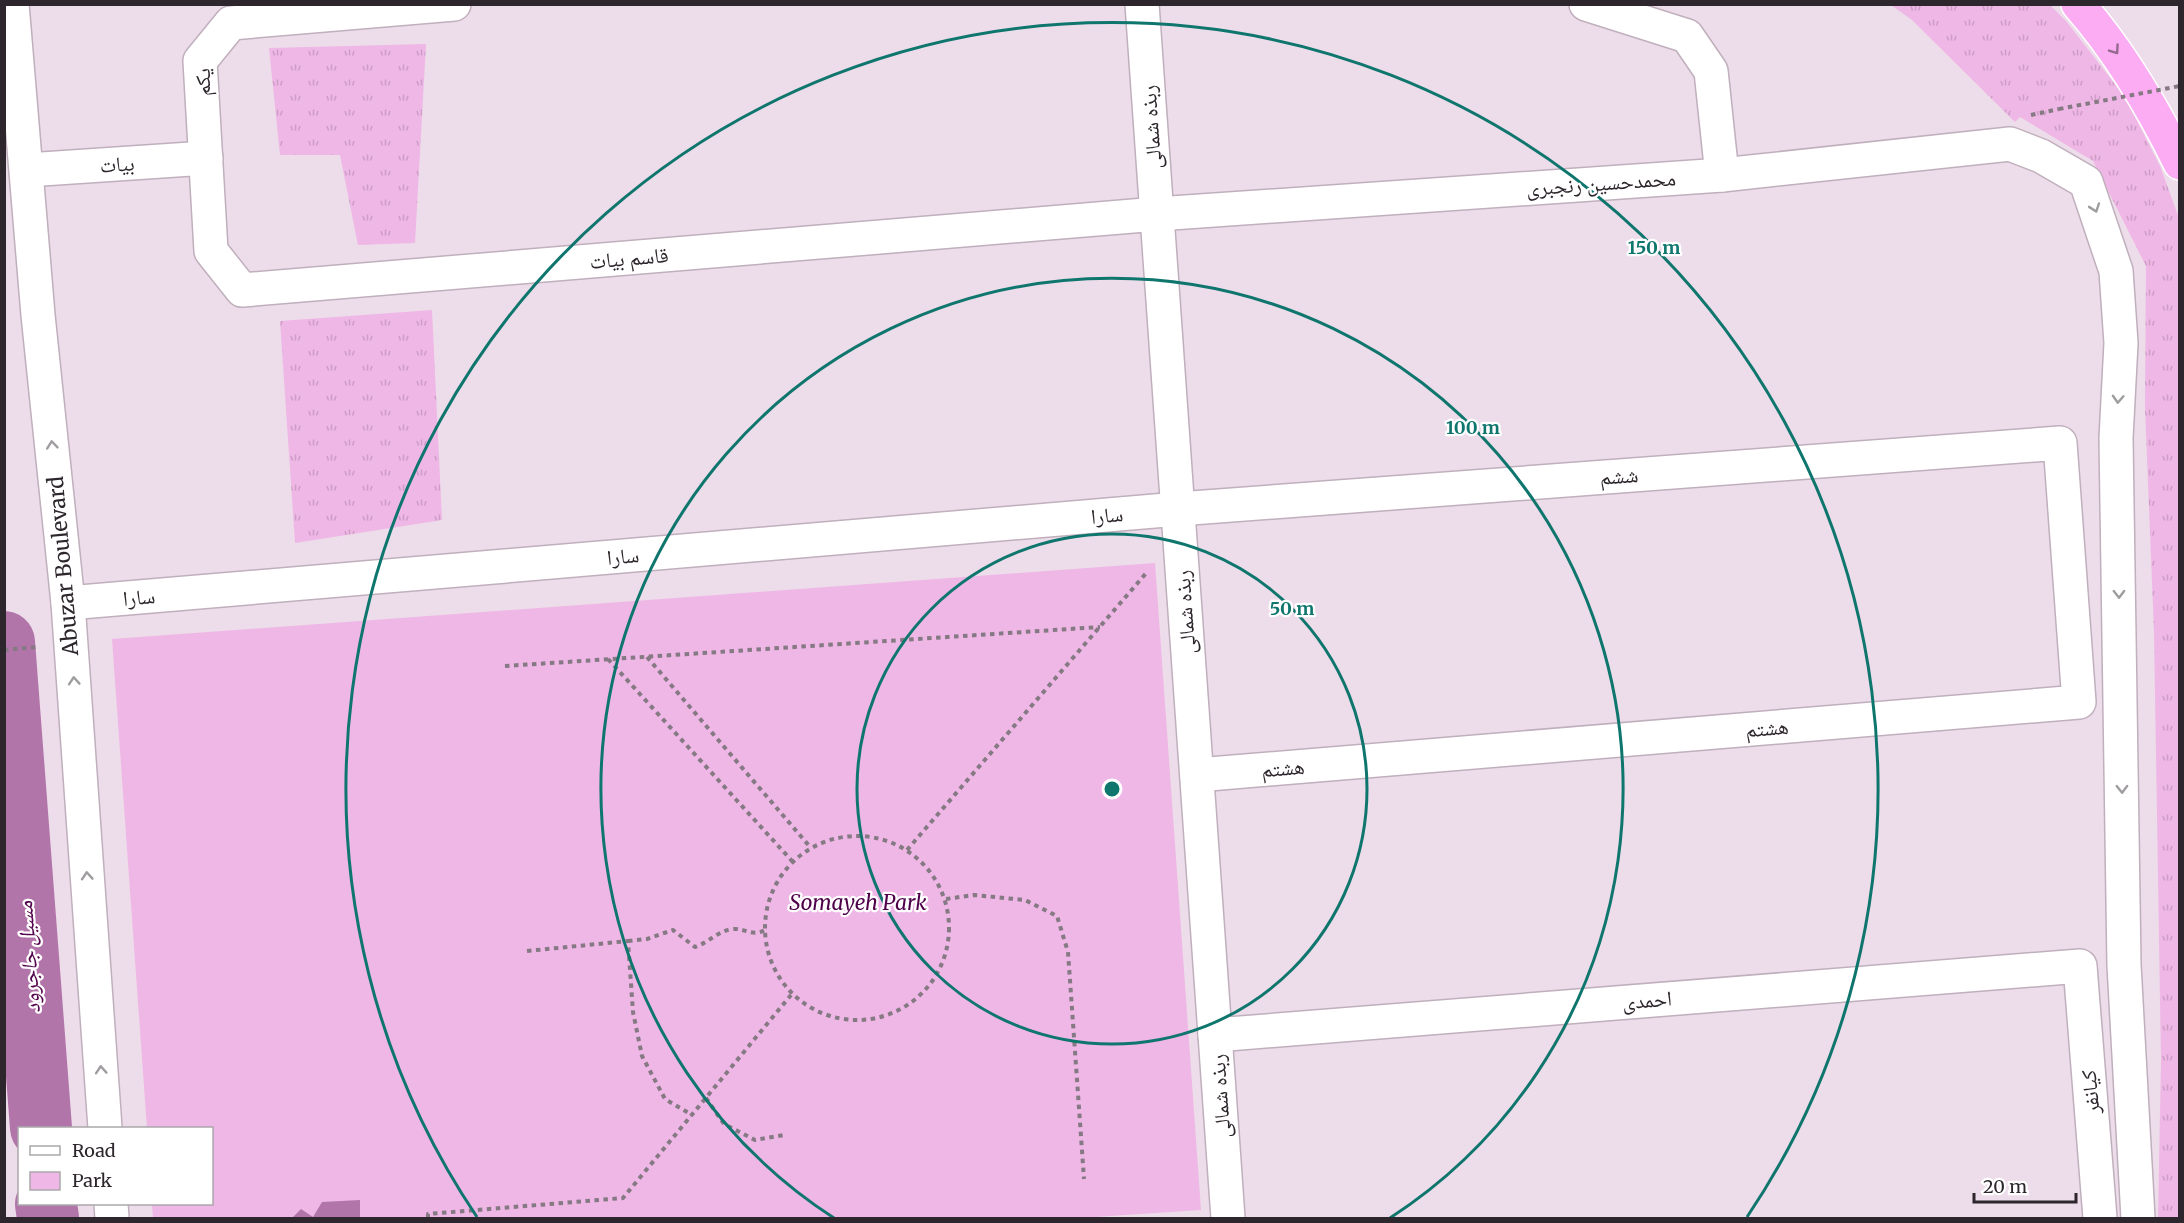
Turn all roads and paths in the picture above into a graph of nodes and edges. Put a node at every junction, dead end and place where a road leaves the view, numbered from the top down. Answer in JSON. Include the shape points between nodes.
{"nodes":[{"id":1,"x":12,"y":4,"type":"edge"},
{"id":2,"x":454,"y":4,"type":"edge"},
{"id":3,"x":1143,"y":4,"type":"edge"},
{"id":4,"x":1586,"y":4,"type":"edge"},
{"id":5,"x":2078,"y":4,"type":"edge"},
{"id":6,"x":2180,"y":86,"type":"edge"},
{"id":7,"x":2030,"y":115,"type":"dead end"},
{"id":8,"x":206,"y":158,"type":"junction"},
{"id":9,"x":2180,"y":163,"type":"edge"},
{"id":10,"x":27,"y":170,"type":"junction"},
{"id":11,"x":1722,"y":175,"type":"junction"},
{"id":12,"x":1157,"y":214,"type":"junction"},
{"id":13,"x":2060,"y":443,"type":"joint"},
{"id":14,"x":1178,"y":509,"type":"junction"},
{"id":15,"x":1155,"y":563,"type":"dead end"},
{"id":16,"x":68,"y":603,"type":"junction"},
{"id":17,"x":1100,"y":627,"type":"junction"},
{"id":18,"x":31,"y":648,"type":"dead end"},
{"id":19,"x":4,"y":650,"type":"edge"},
{"id":20,"x":646,"y":656,"type":"junction"},
{"id":21,"x":608,"y":659,"type":"junction"},
{"id":22,"x":506,"y":666,"type":"dead end"},
{"id":23,"x":1197,"y":776,"type":"junction"},
{"id":24,"x":811,"y":848,"type":"junction"},
{"id":25,"x":907,"y":850,"type":"junction"},
{"id":26,"x":792,"y":861,"type":"junction"},
{"id":27,"x":946,"y":899,"type":"junction"},
{"id":28,"x":765,"y":930,"type":"junction"},
{"id":29,"x":628,"y":941,"type":"junction"},
{"id":30,"x":528,"y":951,"type":"dead end"},
{"id":31,"x":2079,"y":966,"type":"joint"},
{"id":32,"x":791,"y":994,"type":"junction"},
{"id":33,"x":1215,"y":1035,"type":"junction"},
{"id":34,"x":706,"y":1098,"type":"junction"},
{"id":35,"x":692,"y":1115,"type":"junction"},
{"id":36,"x":105,"y":1127,"type":"edge"},
{"id":37,"x":784,"y":1135,"type":"dead end"},
{"id":38,"x":1084,"y":1179,"type":"dead end"},
{"id":39,"x":428,"y":1218,"type":"edge"},
{"id":40,"x":1228,"y":1218,"type":"edge"},
{"id":41,"x":2100,"y":1218,"type":"edge"},
{"id":42,"x":2138,"y":1218,"type":"edge"}],
"edges":[{"from":1,"to":10,"type":"street","name":"Abuzar Boulevard"},
{"from":2,"to":8,"type":"street","name":"یکم","via":[[231,23],[200,61]]},
{"from":3,"to":12,"type":"street","name":"ربذه شمالی"},
{"from":4,"to":11,"type":"street","via":[[1687,36],[1711,71]]},
{"from":5,"to":9,"type":"highway","one_way":true,"via":[[2127,69]]},
{"from":6,"to":7,"type":"path","bridge":true},
{"from":8,"to":10,"type":"street","name":"بیات"},
{"from":8,"to":12,"type":"street","name":"قاسم بیات","via":[[212,251],[242,290]]},
{"from":16,"to":10,"type":"street","name":"Abuzar Boulevard","one_way":true},
{"from":11,"to":12,"type":"street","name":"محمدحسین رنجبری"},
{"from":11,"to":42,"type":"street","name":"محمدحسین رنجبری","one_way":true,"via":[[2010,144],[2041,156],[2086,182],[2116,271],[2121,344],[2116,438],[2124,965]]},
{"from":12,"to":14,"type":"street","name":"ربذه شمالی"},
{"from":13,"to":14,"type":"street","name":"ششم"},
{"from":13,"to":23,"type":"street","name":"هشتم","via":[[2079,702]]},
{"from":14,"to":16,"type":"street","name":"سارا"},
{"from":14,"to":23,"type":"street","name":"ربذه شمالی"},
{"from":15,"to":17,"type":"path"},
{"from":36,"to":16,"type":"street","name":"Abuzar Boulevard","one_way":true},
{"from":17,"to":20,"type":"path"},
{"from":17,"to":25,"type":"path"},
{"from":18,"to":19,"type":"path"},
{"from":20,"to":21,"type":"path"},
{"from":20,"to":24,"type":"path"},
{"from":21,"to":22,"type":"path"},
{"from":21,"to":26,"type":"path"},
{"from":23,"to":33,"type":"street","name":"ربذه شمالی"},
{"from":24,"to":25,"type":"path","via":[[846,836],[878,837]]},
{"from":24,"to":26,"type":"path"},
{"from":25,"to":27,"type":"path","via":[[931,872]]},
{"from":26,"to":28,"type":"path","via":[[775,885],[765,913]]},
{"from":27,"to":32,"type":"path","via":[[950,931],[944,962],[927,989],[902,1010],[874,1019],[845,1020],[816,1012]]},
{"from":27,"to":38,"type":"path","via":[[974,895],[1025,900],[1057,916],[1068,952]]},
{"from":28,"to":29,"type":"path","via":[[724,931],[695,947],[673,930]]},
{"from":28,"to":32,"type":"path","via":[[774,971]]},
{"from":29,"to":30,"type":"path"},
{"from":29,"to":35,"type":"path","via":[[633,1012],[642,1056],[665,1099]]},
{"from":31,"to":33,"type":"street","name":"احمدی"},
{"from":31,"to":41,"type":"street","name":"کیانفر"},
{"from":32,"to":34,"type":"path"},
{"from":33,"to":40,"type":"street","name":"ربذه شمالی"},
{"from":34,"to":35,"type":"path"},
{"from":34,"to":37,"type":"path","via":[[724,1124],[755,1140]]},
{"from":35,"to":39,"type":"path","via":[[623,1198],[428,1214]]}]}
